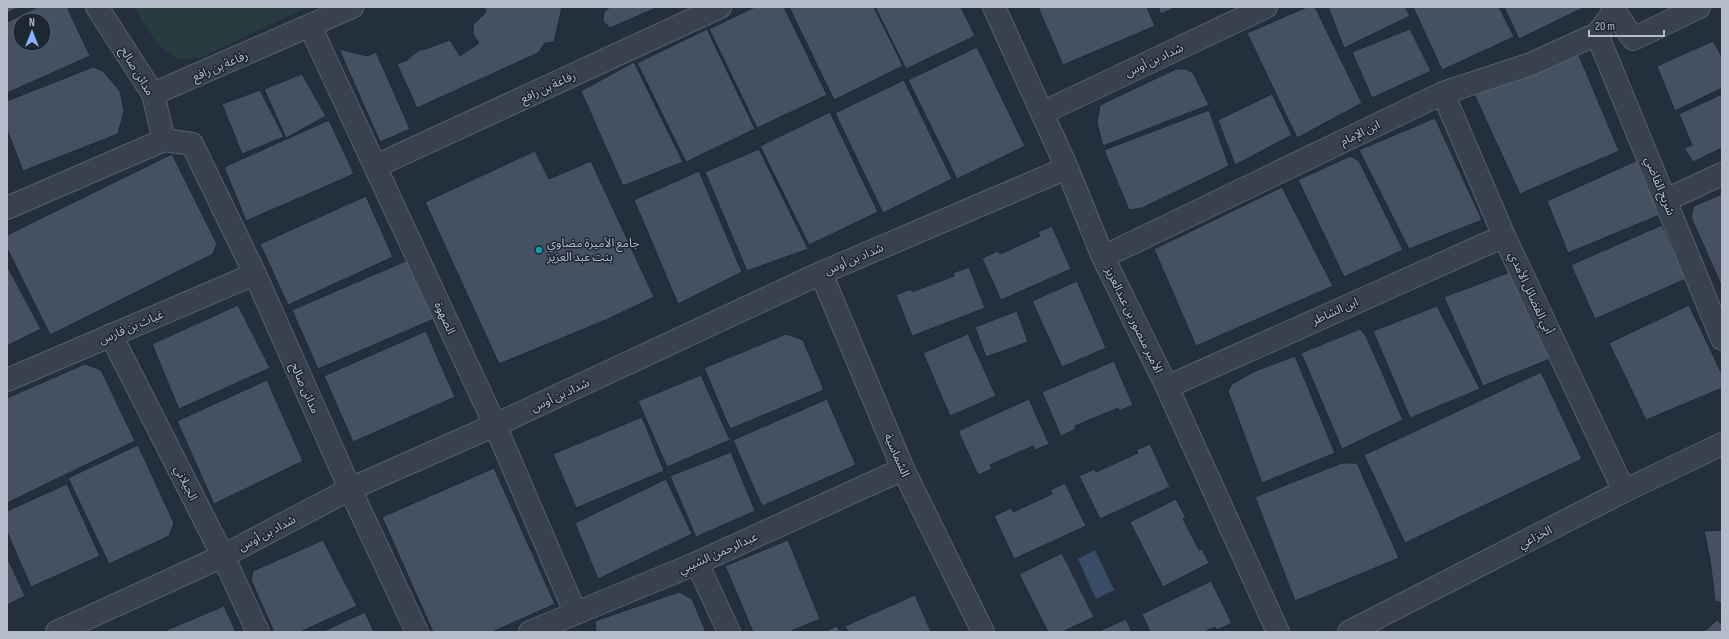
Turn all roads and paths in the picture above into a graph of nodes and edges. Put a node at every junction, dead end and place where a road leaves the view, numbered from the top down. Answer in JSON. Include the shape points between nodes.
{"nodes":[{"id":1,"x":96,"y":7,"type":"edge"},
{"id":2,"x":352,"y":7,"type":"edge"},
{"id":3,"x":720,"y":7,"type":"edge"},
{"id":4,"x":994,"y":7,"type":"edge"},
{"id":5,"x":1266,"y":7,"type":"edge"},
{"id":6,"x":1699,"y":7,"type":"edge"},
{"id":7,"x":1613,"y":9,"type":"edge"},
{"id":8,"x":310,"y":26,"type":"junction"},
{"id":9,"x":1596,"y":34,"type":"junction"},
{"id":10,"x":1444,"y":93,"type":"junction"},
{"id":11,"x":153,"y":94,"type":"junction"},
{"id":12,"x":1042,"y":113,"type":"junction"},
{"id":13,"x":164,"y":140,"type":"junction"},
{"id":14,"x":376,"y":166,"type":"junction"},
{"id":15,"x":1067,"y":168,"type":"junction"},
{"id":16,"x":1722,"y":174,"type":"edge"},
{"id":17,"x":1666,"y":200,"type":"junction"},
{"id":18,"x":9,"y":201,"type":"edge"},
{"id":19,"x":1504,"y":236,"type":"junction"},
{"id":20,"x":1103,"y":257,"type":"junction"},
{"id":21,"x":821,"y":273,"type":"junction"},
{"id":22,"x":255,"y":274,"type":"junction"},
{"id":23,"x":111,"y":335,"type":"junction"},
{"id":24,"x":1722,"y":339,"type":"edge"},
{"id":25,"x":7,"y":380,"type":"edge"},
{"id":26,"x":1167,"y":387,"type":"junction"},
{"id":27,"x":495,"y":425,"type":"junction"},
{"id":28,"x":1722,"y":444,"type":"edge"},
{"id":29,"x":903,"y":469,"type":"junction"},
{"id":30,"x":350,"y":489,"type":"junction"},
{"id":31,"x":1624,"y":491,"type":"junction"},
{"id":32,"x":223,"y":556,"type":"junction"},
{"id":33,"x":697,"y":563,"type":"junction"},
{"id":34,"x":575,"y":612,"type":"junction"},
{"id":35,"x":57,"y":632,"type":"edge"},
{"id":36,"x":258,"y":632,"type":"edge"},
{"id":37,"x":417,"y":632,"type":"edge"},
{"id":38,"x":530,"y":632,"type":"edge"},
{"id":39,"x":729,"y":632,"type":"edge"},
{"id":40,"x":983,"y":632,"type":"edge"},
{"id":41,"x":1278,"y":632,"type":"edge"},
{"id":42,"x":1349,"y":632,"type":"edge"}],
"edges":[{"from":1,"to":11,"type":"street","name":"مدائن صالح"},
{"from":2,"to":8,"type":"street","name":"رفاعة بن رافع"},
{"from":3,"to":14,"type":"street","name":"رفاعة بن رافع"},
{"from":4,"to":12,"type":"street","name":"الأمير منصور بن عبدالعزيز"},
{"from":5,"to":12,"type":"street","name":"شداد بن أوس"},
{"from":6,"to":7,"type":"street","via":[[1633,38]]},
{"from":7,"to":9,"type":"street","name":"ابن الإمام"},
{"from":8,"to":11,"type":"street","name":"رفاعة بن رافع"},
{"from":8,"to":14,"type":"street","name":"الصهوة"},
{"from":9,"to":10,"type":"street","name":"ابن الإمام","via":[[1531,64]]},
{"from":9,"to":17,"type":"street","name":"شريح القاضي"},
{"from":10,"to":19,"type":"street","name":"أبي الفضائل الأمدي"},
{"from":10,"to":20,"type":"street","name":"ابن الإمام"},
{"from":11,"to":13,"type":"street","name":"مدائن صالح"},
{"from":12,"to":15,"type":"street","name":"الأمير منصور بن عبدالعزيز"},
{"from":13,"to":18,"type":"street"},
{"from":13,"to":22,"type":"street","name":"مدائن صالح","via":[[192,144]]},
{"from":14,"to":27,"type":"street","name":"الصهوة"},
{"from":15,"to":20,"type":"street","name":"الأمير منصور بن عبدالعزيز"},
{"from":15,"to":21,"type":"street","name":"شداد بن أوس"},
{"from":16,"to":17,"type":"street"},
{"from":17,"to":24,"type":"street","name":"شريح القاضي"},
{"from":19,"to":26,"type":"street","name":"ابن الشاطر"},
{"from":19,"to":31,"type":"street","name":"أبي الفضائل الأمدي"},
{"from":20,"to":26,"type":"street","name":"الأمير منصور بن عبدالعزيز"},
{"from":21,"to":27,"type":"street","name":"شداد بن أوس"},
{"from":21,"to":29,"type":"street","name":"الشماسية"},
{"from":22,"to":23,"type":"street","name":"غياث بن فارس"},
{"from":22,"to":30,"type":"street","name":"مدائن صالح"},
{"from":23,"to":25,"type":"street","name":"غياث بن فارس"},
{"from":23,"to":32,"type":"street","name":"الجيلاني"},
{"from":26,"to":41,"type":"street","name":"الأمير منصور بن عبدالعزيز"},
{"from":27,"to":30,"type":"street","name":"شداد بن أوس"},
{"from":27,"to":34,"type":"street","name":"الصهوة"},
{"from":28,"to":31,"type":"street","name":"الخزاعي"},
{"from":29,"to":33,"type":"street","name":"عبدالرحمن الشيبي"},
{"from":29,"to":40,"type":"street","name":"الشماسية"},
{"from":30,"to":32,"type":"street","name":"شداد بن أوس"},
{"from":30,"to":37,"type":"street","name":"مدائن صالح"},
{"from":31,"to":42,"type":"street","name":"الخزاعي"},
{"from":32,"to":35,"type":"street","name":"شداد بن أوس"},
{"from":32,"to":36,"type":"street","name":"الجيلاني"},
{"from":33,"to":34,"type":"street","name":"عبدالرحمن الشيبي"},
{"from":33,"to":39,"type":"street"},
{"from":34,"to":38,"type":"street","name":"عبدالرحمن الشيبي"}]}
